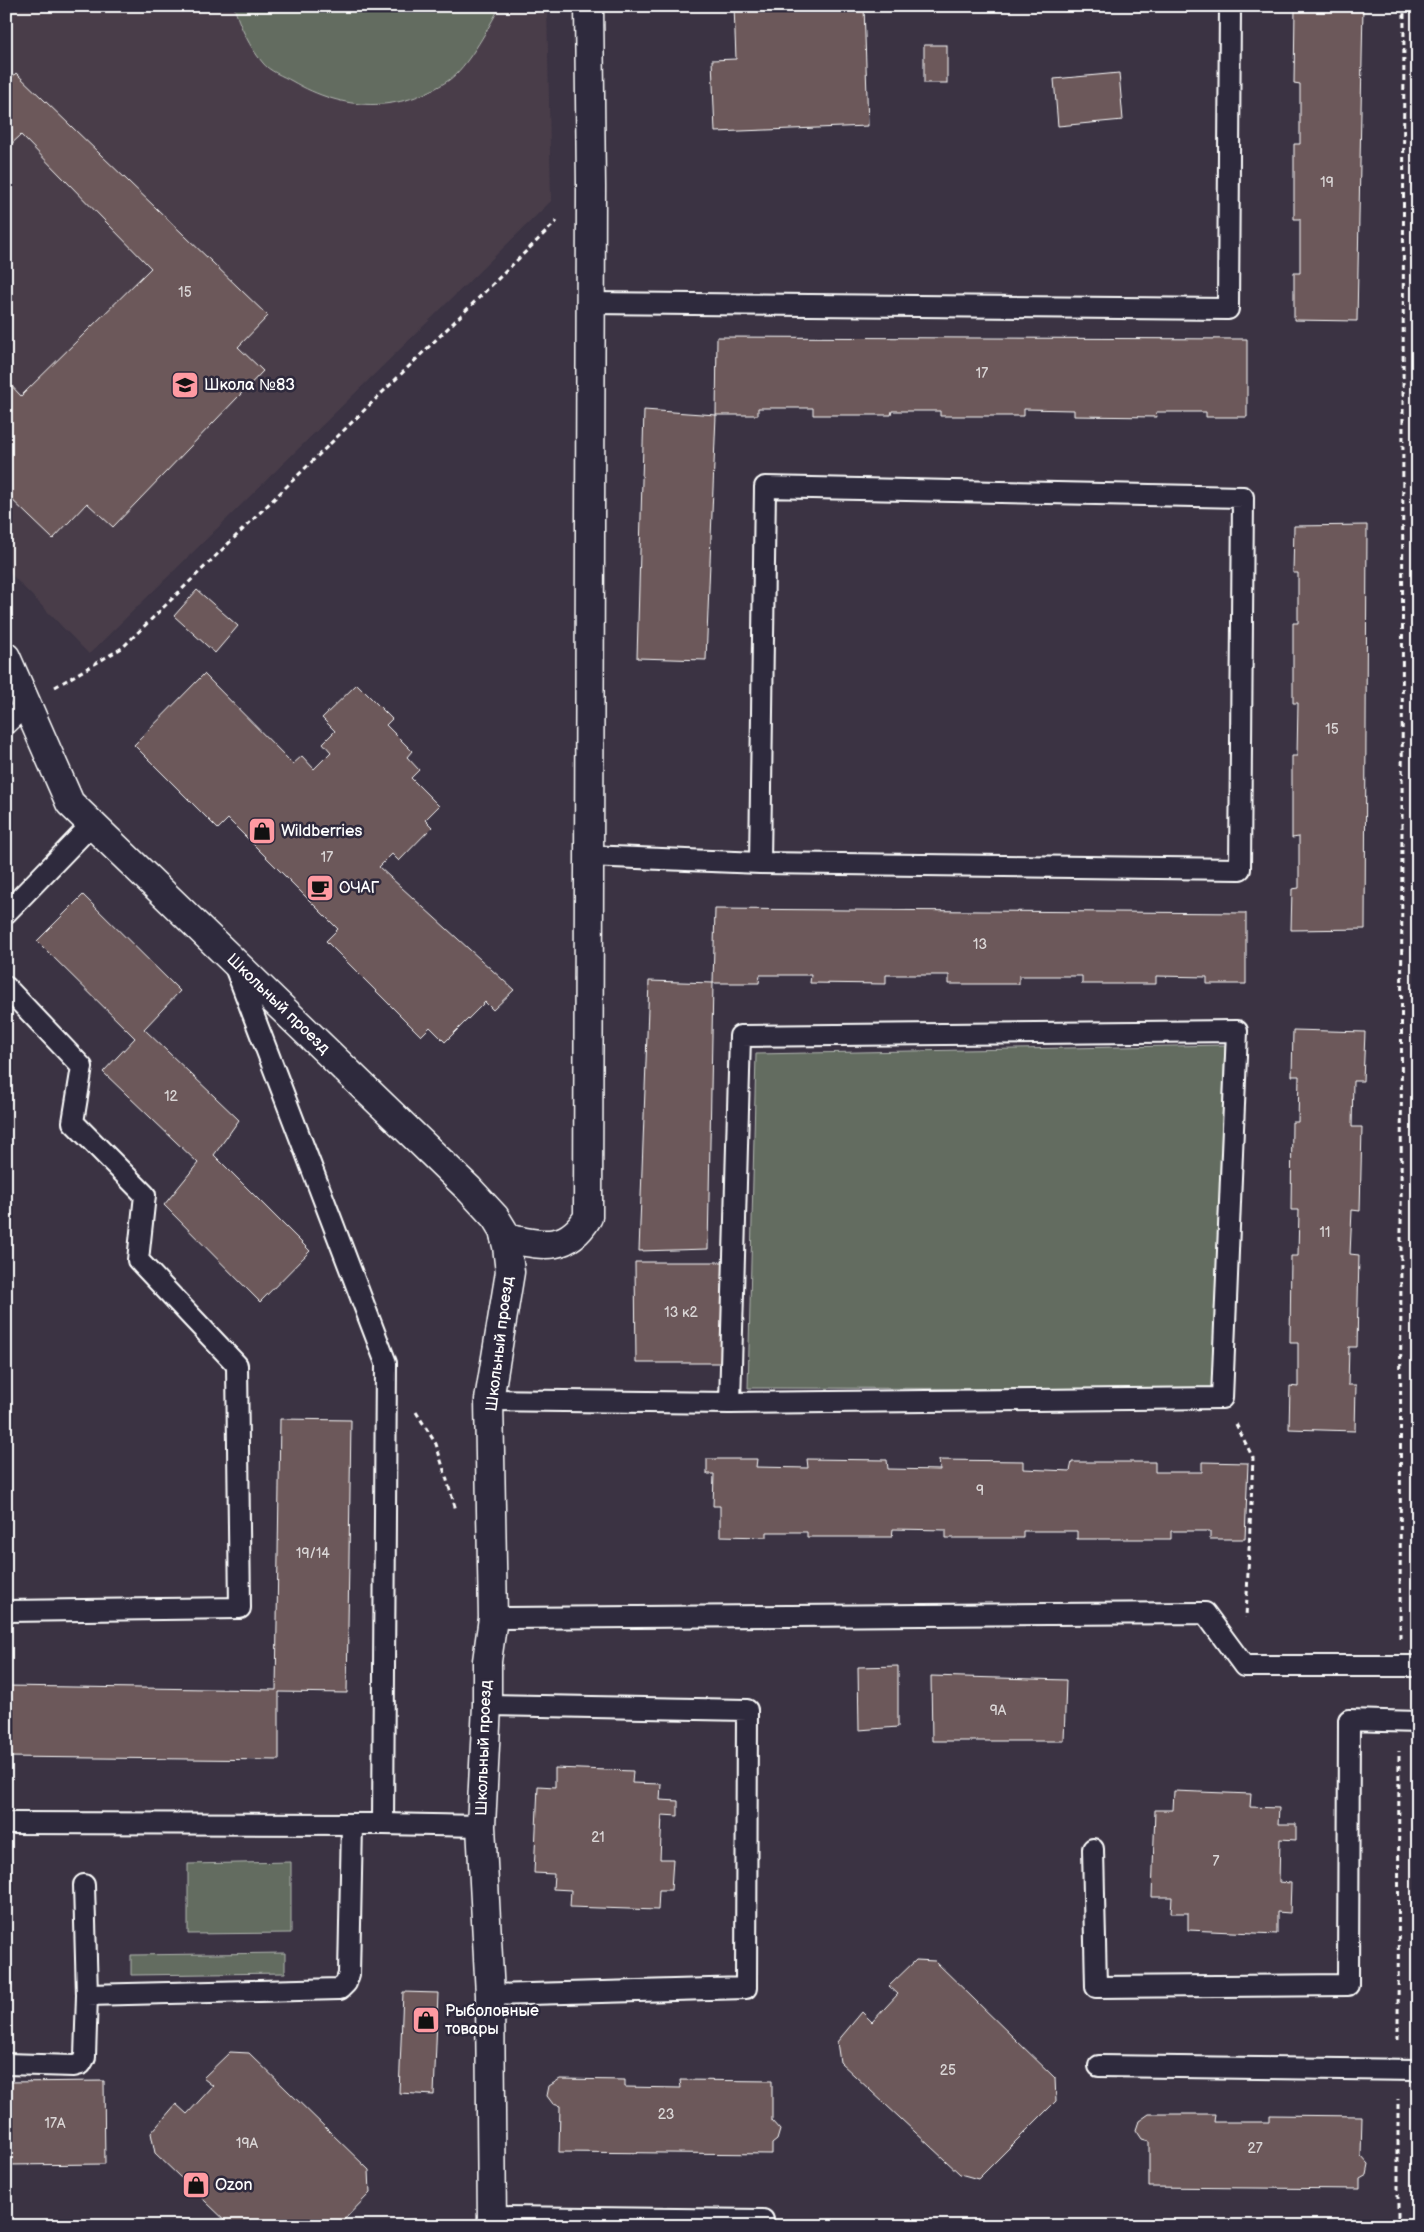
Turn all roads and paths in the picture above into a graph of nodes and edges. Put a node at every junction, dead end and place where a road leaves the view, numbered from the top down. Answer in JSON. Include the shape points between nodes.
{"nodes":[{"id":1,"x":589,"y":6,"type":"edge"},
{"id":2,"x":1230,"y":6,"type":"edge"},
{"id":3,"x":1404,"y":6,"type":"edge"},
{"id":4,"x":591,"y":187,"type":"junction"},
{"id":5,"x":590,"y":303,"type":"junction"},
{"id":6,"x":6,"y":657,"type":"edge"},
{"id":7,"x":28,"y":702,"type":"junction"},
{"id":8,"x":6,"y":724,"type":"edge"},
{"id":9,"x":93,"y":823,"type":"junction"},
{"id":10,"x":588,"y":856,"type":"junction"},
{"id":11,"x":760,"y":863,"type":"junction"},
{"id":12,"x":6,"y":913,"type":"edge"},
{"id":13,"x":233,"y":960,"type":"junction"},
{"id":14,"x":6,"y":987,"type":"edge"},
{"id":15,"x":505,"y":1238,"type":"junction"},
{"id":16,"x":386,"y":1362,"type":"junction"},
{"id":17,"x":1222,"y":1398,"type":"junction"},
{"id":18,"x":489,"y":1400,"type":"junction"},
{"id":19,"x":730,"y":1403,"type":"junction"},
{"id":20,"x":459,"y":1520,"type":"dead end"},
{"id":21,"x":6,"y":1611,"type":"edge"},
{"id":22,"x":493,"y":1618,"type":"junction"},
{"id":23,"x":1244,"y":1666,"type":"junction"},
{"id":24,"x":1409,"y":1666,"type":"edge"},
{"id":25,"x":488,"y":1705,"type":"junction"},
{"id":26,"x":1409,"y":1722,"type":"edge"},
{"id":27,"x":6,"y":1823,"type":"edge"},
{"id":28,"x":352,"y":1824,"type":"junction"},
{"id":29,"x":383,"y":1824,"type":"junction"},
{"id":30,"x":481,"y":1826,"type":"junction"},
{"id":31,"x":1093,"y":1849,"type":"dead end"},
{"id":32,"x":84,"y":1885,"type":"dead end"},
{"id":33,"x":87,"y":1995,"type":"junction"},
{"id":34,"x":490,"y":1995,"type":"junction"},
{"id":35,"x":6,"y":2064,"type":"edge"},
{"id":36,"x":1099,"y":2066,"type":"dead end"},
{"id":37,"x":1408,"y":2070,"type":"edge"},
{"id":38,"x":763,"y":2220,"type":"dead end"},
{"id":39,"x":492,"y":2222,"type":"edge"},
{"id":40,"x":1398,"y":2226,"type":"edge"}],
"edges":[{"from":1,"to":4,"type":"street"},
{"from":2,"to":5,"type":"lane","via":[[1228,309]]},
{"from":3,"to":24,"type":"path"},
{"from":4,"to":5,"type":"street"},
{"from":4,"to":7,"type":"path","via":[[122,648]]},
{"from":5,"to":10,"type":"street"},
{"from":6,"to":7,"type":"street","name":"Школьный проезд"},
{"from":7,"to":8,"type":"lane"},
{"from":7,"to":9,"type":"street","name":"Школьный проезд","via":[[70,803]]},
{"from":9,"to":12,"type":"lane"},
{"from":9,"to":13,"type":"street","name":"Школьный проезд"},
{"from":10,"to":11,"type":"lane"},
{"from":10,"to":15,"type":"street","via":[[588,1217],[579,1232],[553,1244]]},
{"from":11,"to":11,"type":"lane","via":[[1240,869],[1243,497],[765,487]]},
{"from":13,"to":15,"type":"street","name":"Школьный проезд","via":[[485,1205]]},
{"from":13,"to":16,"type":"lane"},
{"from":14,"to":21,"type":"lane","via":[[82,1067],[73,1122],[145,1195],[138,1260],[237,1366],[240,1608]]},
{"from":15,"to":18,"type":"street","name":"Школьный проезд","via":[[510,1272]]},
{"from":16,"to":20,"type":"path","via":[[436,1444]]},
{"from":16,"to":29,"type":"lane"},
{"from":17,"to":19,"type":"lane"},
{"from":17,"to":19,"type":"lane","via":[[1237,1031],[740,1036]]},
{"from":17,"to":23,"type":"path","via":[[1253,1458]]},
{"from":18,"to":19,"type":"lane"},
{"from":18,"to":22,"type":"street","name":"Школьный проезд"},
{"from":22,"to":23,"type":"lane","via":[[1205,1614]]},
{"from":22,"to":25,"type":"street","name":"Школьный проезд","via":[[487,1661]]},
{"from":23,"to":24,"type":"lane"},
{"from":25,"to":30,"type":"street","name":"Школьный проезд"},
{"from":25,"to":34,"type":"lane","via":[[747,1710],[746,1988]]},
{"from":26,"to":31,"type":"lane","via":[[1349,1720],[1348,1985],[1096,1987]]},
{"from":26,"to":37,"type":"path"},
{"from":27,"to":28,"type":"lane"},
{"from":28,"to":29,"type":"lane"},
{"from":28,"to":33,"type":"lane","via":[[349,1974],[340,1989]]},
{"from":29,"to":30,"type":"lane"},
{"from":30,"to":34,"type":"street","name":"Школьный проезд"},
{"from":32,"to":33,"type":"lane"},
{"from":33,"to":35,"type":"lane","via":[[85,2057],[81,2064]]},
{"from":34,"to":39,"type":"street","name":"Школьный проезд"},
{"from":36,"to":37,"type":"lane"},
{"from":37,"to":40,"type":"path"},
{"from":38,"to":39,"type":"lane"}]}
